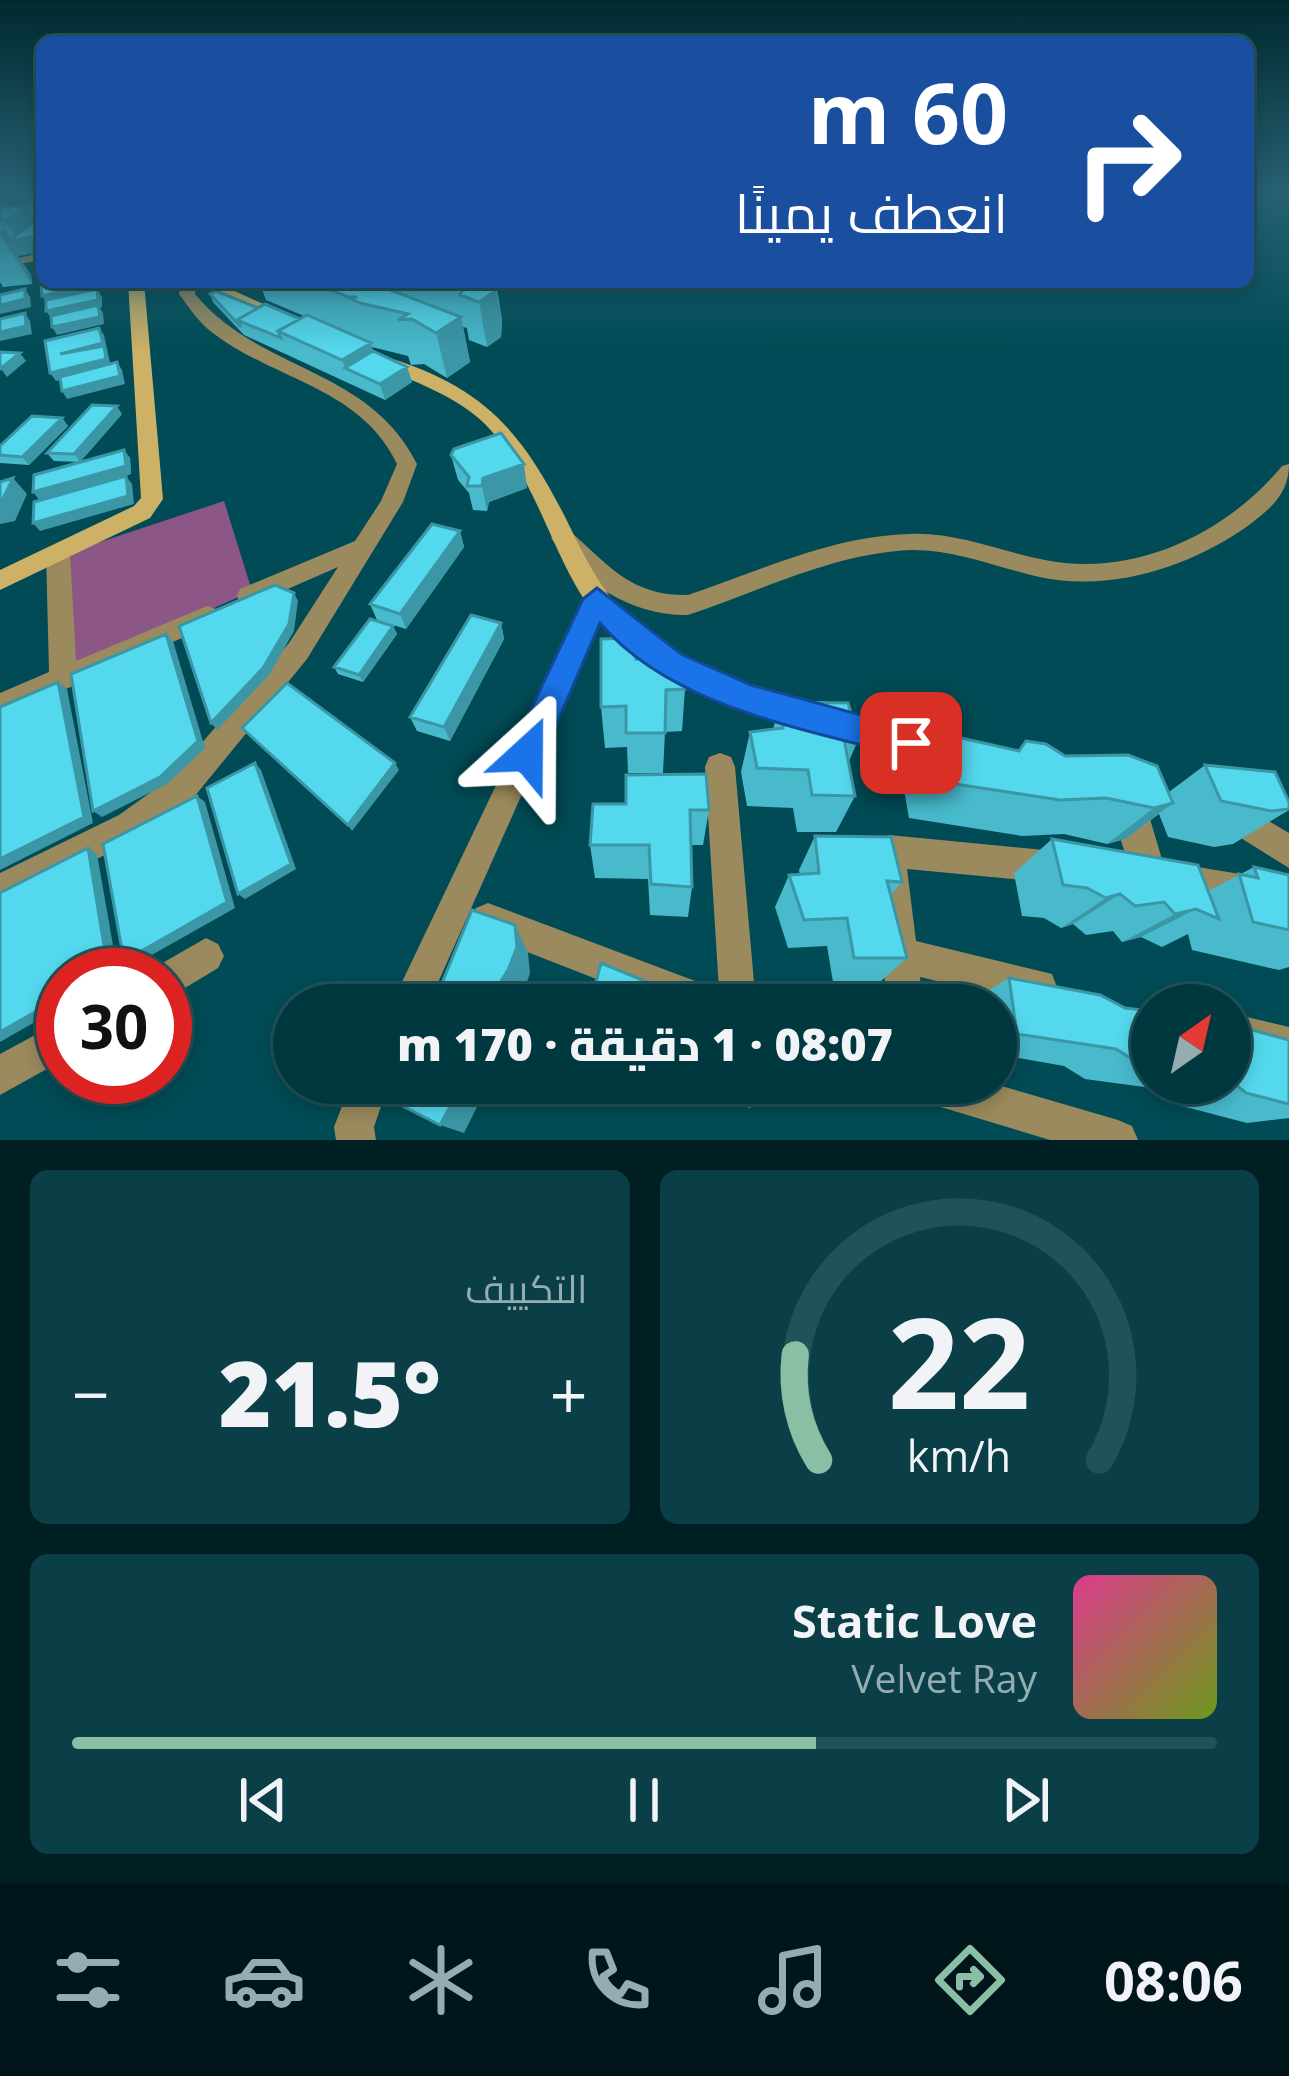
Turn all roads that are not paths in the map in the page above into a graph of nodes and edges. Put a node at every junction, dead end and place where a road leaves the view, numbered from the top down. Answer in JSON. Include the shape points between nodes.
{"nodes":[{"id":1,"x":36,"y":257,"type":"edge"},
{"id":2,"x":23,"y":259,"type":"dead end"},
{"id":3,"x":136,"y":288,"type":"edge"},
{"id":4,"x":188,"y":288,"type":"edge"},
{"id":5,"x":216,"y":288,"type":"edge"},
{"id":6,"x":306,"y":327,"type":"edge"},
{"id":7,"x":346,"y":345,"type":"edge"},
{"id":8,"x":1289,"y":471,"type":"edge"},
{"id":9,"x":561,"y":537,"type":"junction"},
{"id":10,"x":358,"y":549,"type":"junction"},
{"id":11,"x":58,"y":552,"type":"junction"},
{"id":12,"x":0,"y":581,"type":"edge"},
{"id":13,"x":597,"y":599,"type":"junction"},
{"id":14,"x":63,"y":680,"type":"junction"},
{"id":15,"x":0,"y":706,"type":"edge"},
{"id":16,"x":976,"y":758,"type":"edge"},
{"id":17,"x":720,"y":767,"type":"dead end"},
{"id":18,"x":1131,"y":782,"type":"edge"},
{"id":19,"x":1215,"y":800,"type":"edge"},
{"id":20,"x":1289,"y":852,"type":"edge"},
{"id":21,"x":1151,"y":876,"type":"junction"},
{"id":22,"x":0,"y":890,"type":"edge"},
{"id":23,"x":1289,"y":899,"type":"edge"},
{"id":24,"x":458,"y":908,"type":"junction"},
{"id":25,"x":900,"y":955,"type":"junction"},
{"id":26,"x":206,"y":956,"type":"dead end"},
{"id":27,"x":192,"y":965,"type":"edge"},
{"id":28,"x":420,"y":984,"type":"edge"},
{"id":29,"x":655,"y":984,"type":"edge"},
{"id":30,"x":736,"y":984,"type":"edge"},
{"id":31,"x":903,"y":984,"type":"edge"},
{"id":32,"x":1083,"y":998,"type":"edge"},
{"id":33,"x":1251,"y":1037,"type":"edge"},
{"id":34,"x":1289,"y":1046,"type":"edge"},
{"id":35,"x":36,"y":1055,"type":"edge"},
{"id":36,"x":0,"y":1076,"type":"edge"},
{"id":37,"x":362,"y":1104,"type":"edge"},
{"id":38,"x":996,"y":1104,"type":"edge"},
{"id":39,"x":356,"y":1140,"type":"edge"},
{"id":40,"x":1118,"y":1140,"type":"edge"}],
"edges":[{"from":1,"to":2,"type":"street"},
{"from":3,"to":11,"type":"main road","via":[[152,499],[142,512]]},
{"from":4,"to":10,"type":"street","via":[[215,327],[304,370],[382,426],[403,451],[407,464],[392,502]]},
{"from":5,"to":6,"type":"main road"},
{"from":7,"to":9,"type":"main road","via":[[467,400],[494,421]]},
{"from":8,"to":9,"type":"street","via":[[1250,515],[1185,549],[1074,573],[912,542],[657,608],[631,598]]},
{"from":9,"to":13,"type":"main road"},
{"from":10,"to":14,"type":"street"},
{"from":10,"to":22,"type":"street","via":[[289,664],[183,787],[130,826]]},
{"from":11,"to":12,"type":"main road"},
{"from":11,"to":14,"type":"street"},
{"from":13,"to":16,"type":"main road","via":[[624,631],[670,663],[746,697]]},
{"from":13,"to":24,"type":"street"},
{"from":14,"to":15,"type":"street"},
{"from":17,"to":30,"type":"street"},
{"from":18,"to":21,"type":"street","via":[[1132,826]]},
{"from":19,"to":20,"type":"street"},
{"from":21,"to":23,"type":"street"},
{"from":21,"to":25,"type":"street","via":[[889,851]]},
{"from":24,"to":28,"type":"street"},
{"from":24,"to":29,"type":"street"},
{"from":25,"to":31,"type":"street"},
{"from":25,"to":32,"type":"street"},
{"from":26,"to":27,"type":"street"},
{"from":33,"to":34,"type":"street"},
{"from":35,"to":36,"type":"street"},
{"from":37,"to":39,"type":"street"},
{"from":38,"to":40,"type":"street"}]}
